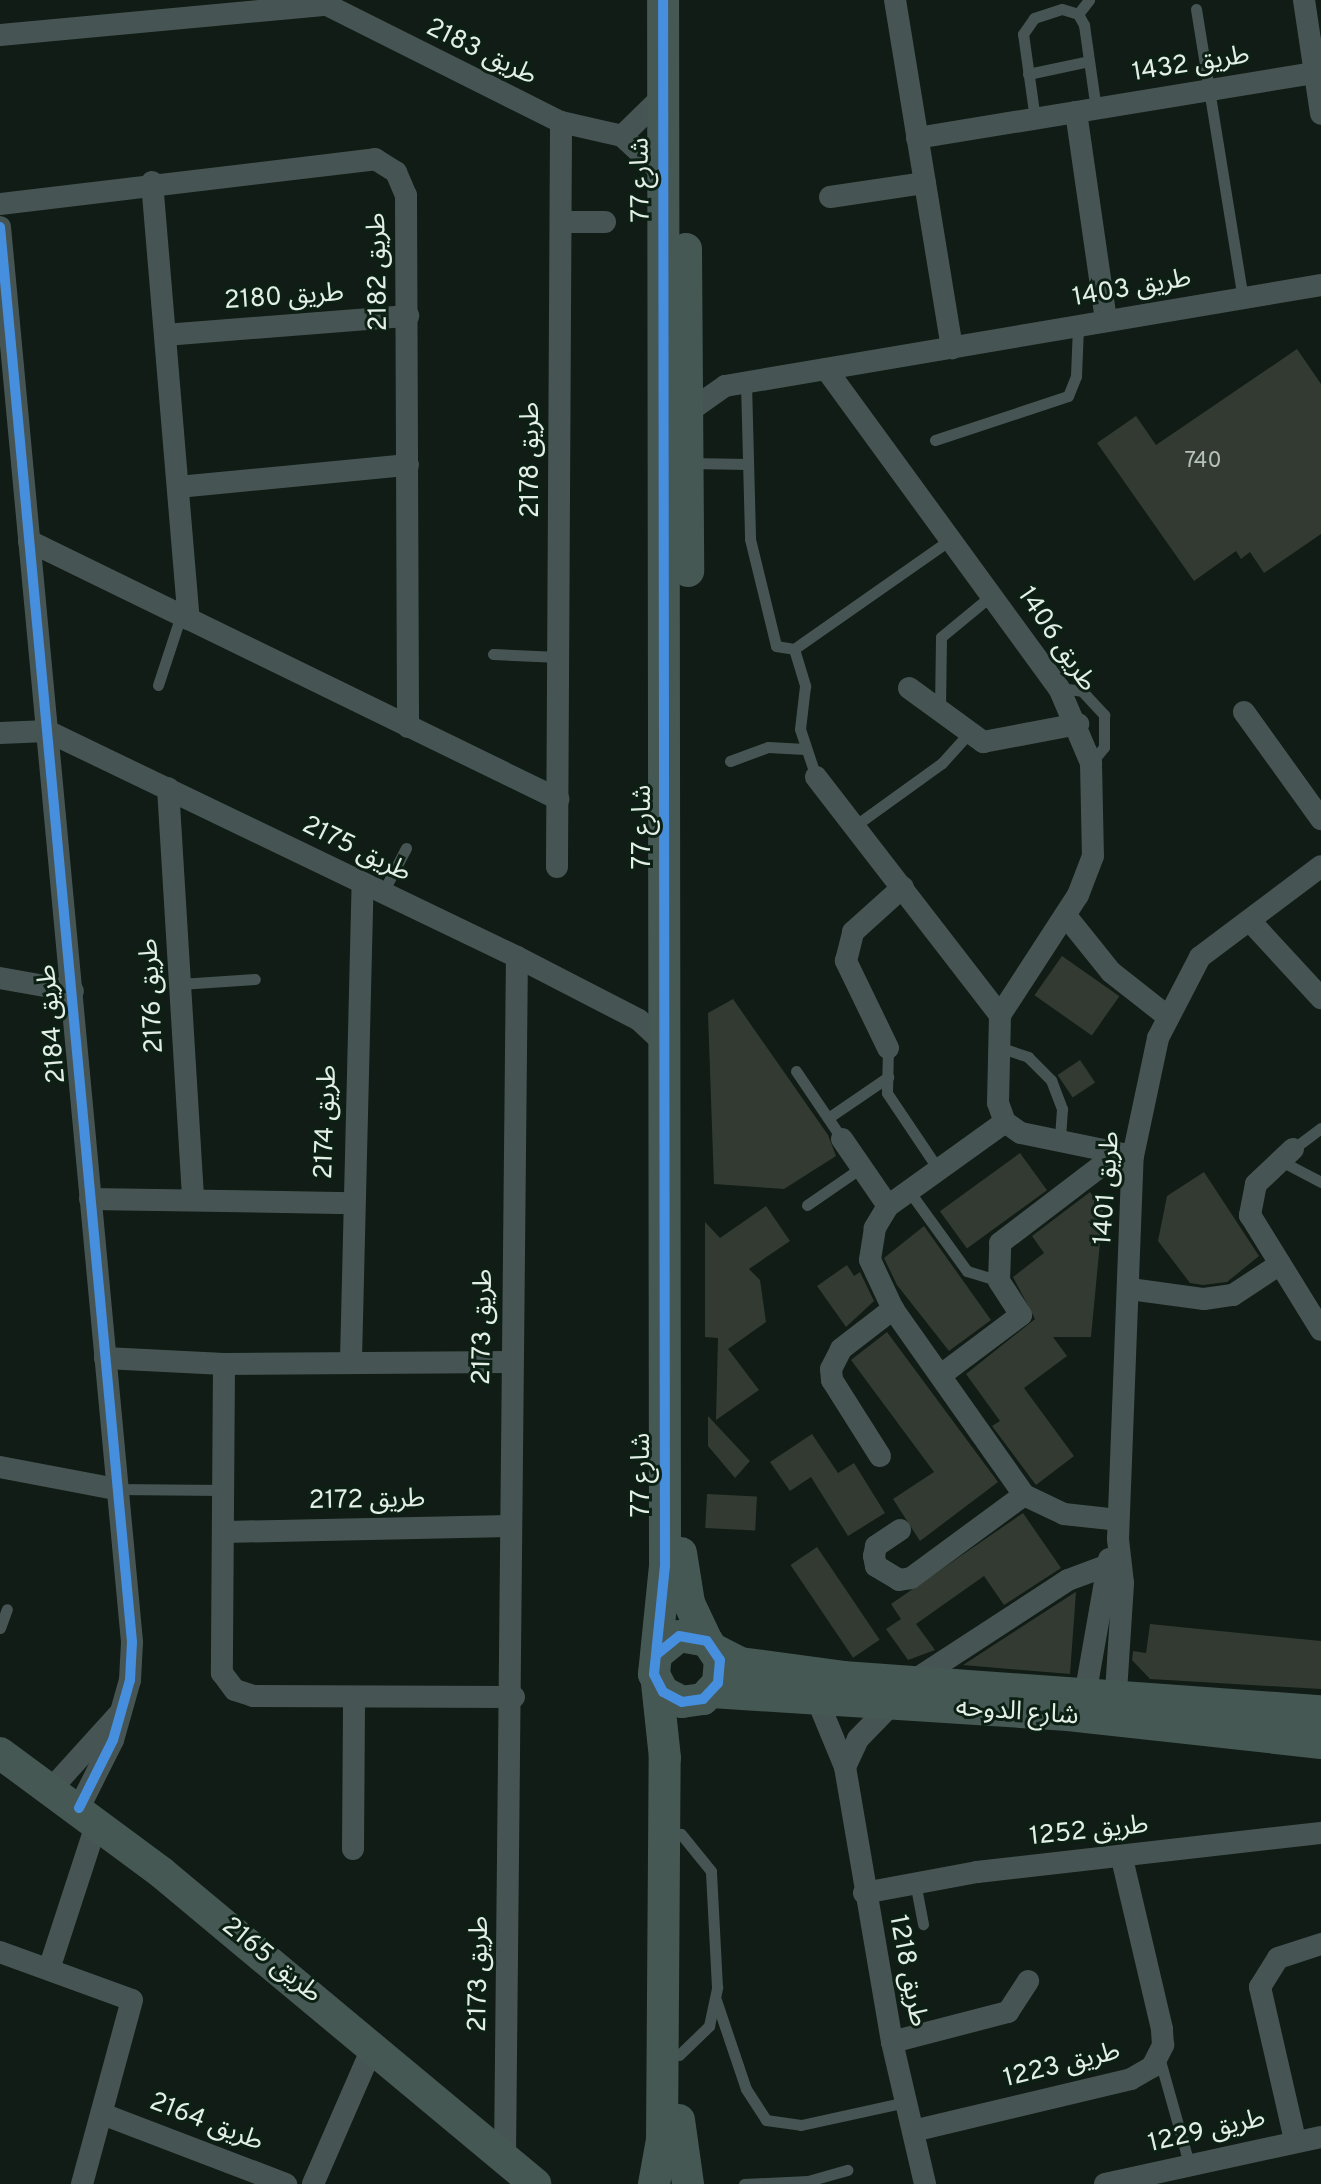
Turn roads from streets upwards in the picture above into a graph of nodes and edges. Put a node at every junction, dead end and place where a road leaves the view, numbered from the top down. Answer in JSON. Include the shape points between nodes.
{"nodes":[{"id":1,"x":663,"y":0,"type":"edge"},
{"id":2,"x":682,"y":0,"type":"edge"},
{"id":3,"x":895,"y":0,"type":"edge"},
{"id":4,"x":1304,"y":0,"type":"edge"},
{"id":5,"x":319,"y":3,"type":"edge"},
{"id":6,"x":348,"y":8,"type":"edge"},
{"id":7,"x":144,"y":9,"type":"edge"},
{"id":8,"x":0,"y":35,"type":"edge"},
{"id":9,"x":1318,"y":72,"type":"edge"},
{"id":10,"x":663,"y":96,"type":"junction"},
{"id":11,"x":1086,"y":110,"type":"junction"},
{"id":12,"x":1321,"y":114,"type":"edge"},
{"id":13,"x":561,"y":122,"type":"junction"},
{"id":14,"x":622,"y":136,"type":"junction"},
{"id":15,"x":917,"y":138,"type":"junction"},
{"id":16,"x":664,"y":175,"type":"junction"},
{"id":17,"x":152,"y":182,"type":"junction"},
{"id":18,"x":925,"y":183,"type":"junction"},
{"id":19,"x":830,"y":197,"type":"dead end"},
{"id":20,"x":0,"y":204,"type":"edge"},
{"id":21,"x":561,"y":222,"type":"junction"},
{"id":22,"x":605,"y":222,"type":"dead end"},
{"id":23,"x":0,"y":227,"type":"edge"},
{"id":24,"x":1321,"y":285,"type":"edge"},
{"id":25,"x":408,"y":316,"type":"junction"},
{"id":26,"x":4,"y":320,"type":"edge"},
{"id":27,"x":1106,"y":321,"type":"junction"},
{"id":28,"x":165,"y":335,"type":"junction"},
{"id":29,"x":952,"y":348,"type":"junction"},
{"id":30,"x":688,"y":361,"type":"junction"},
{"id":31,"x":826,"y":369,"type":"junction"},
{"id":32,"x":736,"y":384,"type":"junction"},
{"id":33,"x":688,"y":412,"type":"junction"},
{"id":34,"x":408,"y":465,"type":"junction"},
{"id":35,"x":178,"y":487,"type":"junction"},
{"id":36,"x":29,"y":541,"type":"junction"},
{"id":37,"x":185,"y":617,"type":"junction"},
{"id":38,"x":909,"y":688,"type":"dead end"},
{"id":39,"x":1244,"y":712,"type":"dead end"},
{"id":40,"x":1078,"y":724,"type":"junction"},
{"id":41,"x":408,"y":727,"type":"junction"},
{"id":42,"x":47,"y":731,"type":"junction"},
{"id":43,"x":0,"y":733,"type":"edge"},
{"id":44,"x":816,"y":777,"type":"road end"},
{"id":45,"x":168,"y":788,"type":"junction"},
{"id":46,"x":558,"y":799,"type":"junction"},
{"id":47,"x":1321,"y":819,"type":"edge"},
{"id":48,"x":1321,"y":866,"type":"edge"},
{"id":49,"x":557,"y":867,"type":"dead end"},
{"id":50,"x":903,"y":887,"type":"junction"},
{"id":51,"x":372,"y":890,"type":"junction"},
{"id":52,"x":1066,"y":916,"type":"junction"},
{"id":53,"x":1250,"y":921,"type":"junction"},
{"id":54,"x":517,"y":957,"type":"junction"},
{"id":55,"x":0,"y":978,"type":"edge"},
{"id":56,"x":73,"y":991,"type":"junction"},
{"id":57,"x":1321,"y":998,"type":"edge"},
{"id":58,"x":653,"y":1012,"type":"junction"},
{"id":59,"x":1000,"y":1015,"type":"junction"},
{"id":60,"x":1167,"y":1016,"type":"junction"},
{"id":61,"x":888,"y":1048,"type":"road end"},
{"id":62,"x":1005,"y":1122,"type":"junction"},
{"id":63,"x":842,"y":1139,"type":"road end"},
{"id":64,"x":1126,"y":1154,"type":"junction"},
{"id":65,"x":1287,"y":1155,"type":"road end"},
{"id":66,"x":90,"y":1199,"type":"junction"},
{"id":67,"x":193,"y":1199,"type":"junction"},
{"id":68,"x":353,"y":1203,"type":"junction"},
{"id":69,"x":888,"y":1206,"type":"junction"},
{"id":70,"x":1277,"y":1266,"type":"junction"},
{"id":71,"x":1130,"y":1289,"type":"junction"},
{"id":72,"x":893,"y":1309,"type":"junction"},
{"id":73,"x":1321,"y":1330,"type":"edge"},
{"id":74,"x":105,"y":1358,"type":"junction"},
{"id":75,"x":351,"y":1360,"type":"junction"},
{"id":76,"x":512,"y":1362,"type":"junction"},
{"id":77,"x":224,"y":1364,"type":"junction"},
{"id":78,"x":941,"y":1375,"type":"junction"},
{"id":79,"x":880,"y":1456,"type":"dead end"},
{"id":80,"x":0,"y":1467,"type":"edge"},
{"id":81,"x":115,"y":1489,"type":"junction"},
{"id":82,"x":1024,"y":1495,"type":"junction"},
{"id":83,"x":509,"y":1526,"type":"junction"},
{"id":84,"x":900,"y":1530,"type":"dead end"},
{"id":85,"x":1118,"y":1530,"type":"junction"},
{"id":86,"x":225,"y":1532,"type":"junction"},
{"id":87,"x":1106,"y":1566,"type":"junction"},
{"id":88,"x":711,"y":1645,"type":"junction"},
{"id":89,"x":657,"y":1669,"type":"junction"},
{"id":90,"x":913,"y":1681,"type":"junction"},
{"id":91,"x":707,"y":1696,"type":"junction"},
{"id":92,"x":354,"y":1697,"type":"junction"},
{"id":93,"x":514,"y":1697,"type":"junction"},
{"id":94,"x":817,"y":1699,"type":"junction"},
{"id":95,"x":1090,"y":1699,"type":"junction"},
{"id":96,"x":891,"y":1705,"type":"junction"},
{"id":97,"x":1321,"y":1711,"type":"edge"},
{"id":98,"x":119,"y":1714,"type":"junction"},
{"id":99,"x":1321,"y":1743,"type":"edge"},
{"id":100,"x":0,"y":1753,"type":"edge"},
{"id":101,"x":845,"y":1767,"type":"junction"},
{"id":102,"x":52,"y":1788,"type":"junction"},
{"id":103,"x":88,"y":1815,"type":"junction"},
{"id":104,"x":1321,"y":1833,"type":"edge"},
{"id":105,"x":353,"y":1849,"type":"dead end"},
{"id":106,"x":1122,"y":1858,"type":"junction"},
{"id":107,"x":864,"y":1893,"type":"junction"},
{"id":108,"x":1321,"y":1944,"type":"edge"},
{"id":109,"x":0,"y":1952,"type":"edge"},
{"id":110,"x":49,"y":1969,"type":"junction"},
{"id":111,"x":1028,"y":1981,"type":"dead end"},
{"id":112,"x":892,"y":2042,"type":"junction"},
{"id":113,"x":374,"y":2044,"type":"junction"},
{"id":114,"x":105,"y":2115,"type":"junction"},
{"id":115,"x":913,"y":2131,"type":"junction"},
{"id":116,"x":1321,"y":2137,"type":"edge"},
{"id":117,"x":1295,"y":2140,"type":"junction"},
{"id":118,"x":505,"y":2157,"type":"junction"},
{"id":119,"x":1191,"y":2174,"type":"edge"},
{"id":120,"x":533,"y":2183,"type":"edge"},
{"id":121,"x":82,"y":2184,"type":"edge"},
{"id":122,"x":286,"y":2184,"type":"edge"},
{"id":123,"x":313,"y":2184,"type":"edge"},
{"id":124,"x":654,"y":2184,"type":"edge"},
{"id":125,"x":688,"y":2184,"type":"edge"},
{"id":126,"x":925,"y":2184,"type":"edge"},
{"id":127,"x":1105,"y":2184,"type":"edge"}],
"edges":[{"from":1,"to":10,"type":"street","name":"شارع 77"},
{"from":2,"to":30,"type":"street","name":"شارع 77"},
{"from":3,"to":15,"type":"street"},
{"from":4,"to":9,"type":"street"},
{"from":5,"to":6,"type":"street","name":"طريق 2183"},
{"from":5,"to":7,"type":"street","name":"طريق 2183"},
{"from":6,"to":13,"type":"street","name":"طريق 2183"},
{"from":7,"to":8,"type":"street","name":"طريق 2183"},
{"from":9,"to":11,"type":"street","name":"طريق 1432"},
{"from":9,"to":12,"type":"street"},
{"from":10,"to":14,"type":"street"},
{"from":10,"to":16,"type":"street","name":"شارع 77"},
{"from":11,"to":15,"type":"street","name":"طريق 1432"},
{"from":11,"to":27,"type":"street"},
{"from":13,"to":14,"type":"street","name":"طريق 2183"},
{"from":13,"to":21,"type":"street","name":"طريق 2178"},
{"from":14,"to":16,"type":"street","name":"طريق 2183"},
{"from":15,"to":18,"type":"street"},
{"from":16,"to":58,"type":"street","name":"شارع 77"},
{"from":17,"to":20,"type":"street","name":"طريق 2182"},
{"from":17,"to":25,"type":"street","name":"طريق 2182","via":[[375,159],[396,172],[406,195]]},
{"from":17,"to":28,"type":"street"},
{"from":18,"to":19,"type":"street"},
{"from":18,"to":29,"type":"street"},
{"from":21,"to":22,"type":"street"},
{"from":21,"to":46,"type":"street","name":"طريق 2178"},
{"from":23,"to":26,"type":"street","name":"طريق 2184"},
{"from":24,"to":27,"type":"street","name":"طريق 1403"},
{"from":25,"to":28,"type":"street","name":"طريق 2180"},
{"from":25,"to":34,"type":"street","name":"طريق 2182"},
{"from":26,"to":36,"type":"street","name":"طريق 2184"},
{"from":27,"to":29,"type":"street","name":"طريق 1403"},
{"from":28,"to":35,"type":"street"},
{"from":29,"to":31,"type":"street","name":"طريق 1403"},
{"from":30,"to":32,"type":"street"},
{"from":30,"to":33,"type":"street","name":"شارع 77"},
{"from":31,"to":32,"type":"street","name":"طريق 1403"},
{"from":31,"to":40,"type":"street","name":"طريق 1406","via":[[1059,688]]},
{"from":32,"to":33,"type":"street","name":"طريق 1403"},
{"from":33,"to":88,"type":"street","name":"شارع 77","via":[[681,1562],[689,1603]]},
{"from":34,"to":35,"type":"street"},
{"from":34,"to":41,"type":"street","name":"طريق 2182"},
{"from":35,"to":37,"type":"street"},
{"from":36,"to":37,"type":"street"},
{"from":36,"to":42,"type":"street","name":"طريق 2184"},
{"from":37,"to":41,"type":"street"},
{"from":38,"to":40,"type":"street","via":[[966,736],[1000,742]]},
{"from":39,"to":47,"type":"street"},
{"from":40,"to":52,"type":"street","name":"طريق 1406","via":[[1091,763],[1093,856]]},
{"from":41,"to":46,"type":"street"},
{"from":42,"to":43,"type":"street"},
{"from":42,"to":45,"type":"street","name":"طريق 2175"},
{"from":42,"to":56,"type":"street","name":"طريق 2184"},
{"from":44,"to":50,"type":"street"},
{"from":45,"to":51,"type":"street","name":"طريق 2175"},
{"from":45,"to":67,"type":"street","name":"طريق 2176"},
{"from":46,"to":49,"type":"street","name":"طريق 2178"},
{"from":48,"to":53,"type":"street","name":"طريق 1401"},
{"from":50,"to":59,"type":"street"},
{"from":50,"to":61,"type":"street","via":[[853,932],[846,961]]},
{"from":51,"to":54,"type":"street","name":"طريق 2175"},
{"from":51,"to":68,"type":"street","name":"طريق 2174"},
{"from":52,"to":59,"type":"street","name":"طريق 1406"},
{"from":52,"to":60,"type":"street","via":[[1111,972]]},
{"from":53,"to":57,"type":"street"},
{"from":53,"to":60,"type":"street","name":"طريق 1401","via":[[1200,957]]},
{"from":54,"to":58,"type":"street","name":"طريق 2175"},
{"from":54,"to":76,"type":"street","name":"طريق 2173"},
{"from":55,"to":56,"type":"street"},
{"from":56,"to":66,"type":"street","name":"طريق 2184"},
{"from":58,"to":89,"type":"street","name":"شارع 77","via":[[666,1045],[665,1576]]},
{"from":59,"to":62,"type":"street","via":[[998,1103]]},
{"from":60,"to":64,"type":"street","name":"طريق 1401"},
{"from":62,"to":64,"type":"street","via":[[1021,1133]]},
{"from":62,"to":69,"type":"street"},
{"from":63,"to":69,"type":"street"},
{"from":64,"to":71,"type":"street","name":"طريق 1401"},
{"from":64,"to":78,"type":"street","via":[[1000,1243],[999,1281],[1021,1315]]},
{"from":65,"to":70,"type":"street","via":[[1256,1184],[1250,1204],[1254,1225]]},
{"from":66,"to":67,"type":"street"},
{"from":66,"to":74,"type":"street","name":"طريق 2184"},
{"from":67,"to":68,"type":"street"},
{"from":68,"to":75,"type":"street","name":"طريق 2174"},
{"from":69,"to":72,"type":"street","via":[[875,1228],[870,1260]]},
{"from":70,"to":71,"type":"street","via":[[1233,1295],[1204,1299]]},
{"from":70,"to":73,"type":"street"},
{"from":71,"to":85,"type":"street","name":"طريق 1401"},
{"from":72,"to":78,"type":"street"},
{"from":72,"to":79,"type":"street","via":[[841,1349],[832,1380]]},
{"from":74,"to":77,"type":"street"},
{"from":74,"to":81,"type":"street","name":"طريق 2184"},
{"from":75,"to":76,"type":"street"},
{"from":75,"to":77,"type":"street"},
{"from":76,"to":83,"type":"street","name":"طريق 2173"},
{"from":77,"to":86,"type":"street"},
{"from":78,"to":82,"type":"street"},
{"from":80,"to":81,"type":"street"},
{"from":81,"to":98,"type":"street","name":"طريق 2184","via":[[132,1642]]},
{"from":82,"to":84,"type":"street","via":[[911,1578],[899,1580],[876,1566],[874,1556],[876,1546]]},
{"from":82,"to":85,"type":"street"},
{"from":83,"to":86,"type":"street","name":"طريق 2172"},
{"from":83,"to":93,"type":"street","name":"طريق 2173"},
{"from":85,"to":87,"type":"street","name":"طريق 1401"},
{"from":85,"to":95,"type":"street","name":"طريق 1401","via":[[1123,1583]]},
{"from":86,"to":92,"type":"street","via":[[222,1673],[235,1690],[253,1696]]},
{"from":87,"to":90,"type":"street","via":[[1068,1580]]},
{"from":87,"to":95,"type":"street","name":"طريق 1401"},
{"from":88,"to":89,"type":"street","via":[[679,1636]]},
{"from":88,"to":90,"type":"street","name":"شارع الدوحه","via":[[740,1663]]},
{"from":88,"to":91,"type":"street","via":[[721,1672]]},
{"from":89,"to":91,"type":"street","via":[[671,1698]]},
{"from":89,"to":124,"type":"street","name":"شارع 77","via":[[665,1771],[662,2140]]},
{"from":90,"to":95,"type":"street","name":"شارع الدوحه"},
{"from":91,"to":94,"type":"street","name":"شارع الدوحه"},
{"from":91,"to":125,"type":"street","via":[[683,1742],[679,2142]]},
{"from":92,"to":93,"type":"street"},
{"from":92,"to":105,"type":"street"},
{"from":93,"to":118,"type":"street","name":"طريق 2173"},
{"from":94,"to":96,"type":"street","name":"شارع الدوحه"},
{"from":94,"to":101,"type":"street","name":"طريق 1218"},
{"from":95,"to":96,"type":"street","name":"شارع الدوحه"},
{"from":95,"to":97,"type":"street","name":"شارع الدوحه"},
{"from":95,"to":99,"type":"street","name":"شارع الدوحه"},
{"from":96,"to":101,"type":"street","via":[[858,1739]]},
{"from":98,"to":102,"type":"street"},
{"from":98,"to":103,"type":"street","name":"طريق 2184"},
{"from":100,"to":102,"type":"street","name":"طريق 2165"},
{"from":101,"to":107,"type":"street","name":"طريق 1218"},
{"from":102,"to":103,"type":"street","name":"طريق 2165"},
{"from":103,"to":110,"type":"street","name":"طريق 2184"},
{"from":103,"to":113,"type":"street","name":"طريق 2165"},
{"from":104,"to":106,"type":"street","name":"طريق 1252"},
{"from":106,"to":107,"type":"street","name":"طريق 1252","via":[[915,1882]]},
{"from":106,"to":115,"type":"street","name":"طريق 1223","via":[[1162,2029],[1159,2057],[1131,2079]]},
{"from":107,"to":112,"type":"street","name":"طريق 1218"},
{"from":108,"to":117,"type":"street","via":[[1278,1958],[1260,1987]]},
{"from":109,"to":110,"type":"street"},
{"from":110,"to":114,"type":"street","via":[[120,1992],[133,2006]]},
{"from":111,"to":112,"type":"street","via":[[1008,2012]]},
{"from":112,"to":115,"type":"street","name":"طريق 1218"},
{"from":113,"to":118,"type":"street","name":"طريق 2165"},
{"from":113,"to":123,"type":"street"},
{"from":114,"to":121,"type":"street"},
{"from":114,"to":122,"type":"street","name":"طريق 2164"},
{"from":115,"to":126,"type":"street","name":"طريق 1218"},
{"from":116,"to":117,"type":"street","name":"طريق 1229"},
{"from":117,"to":119,"type":"street","name":"طريق 1229"},
{"from":118,"to":120,"type":"street","name":"طريق 2165"},
{"from":119,"to":127,"type":"street","name":"طريق 1229"}]}
